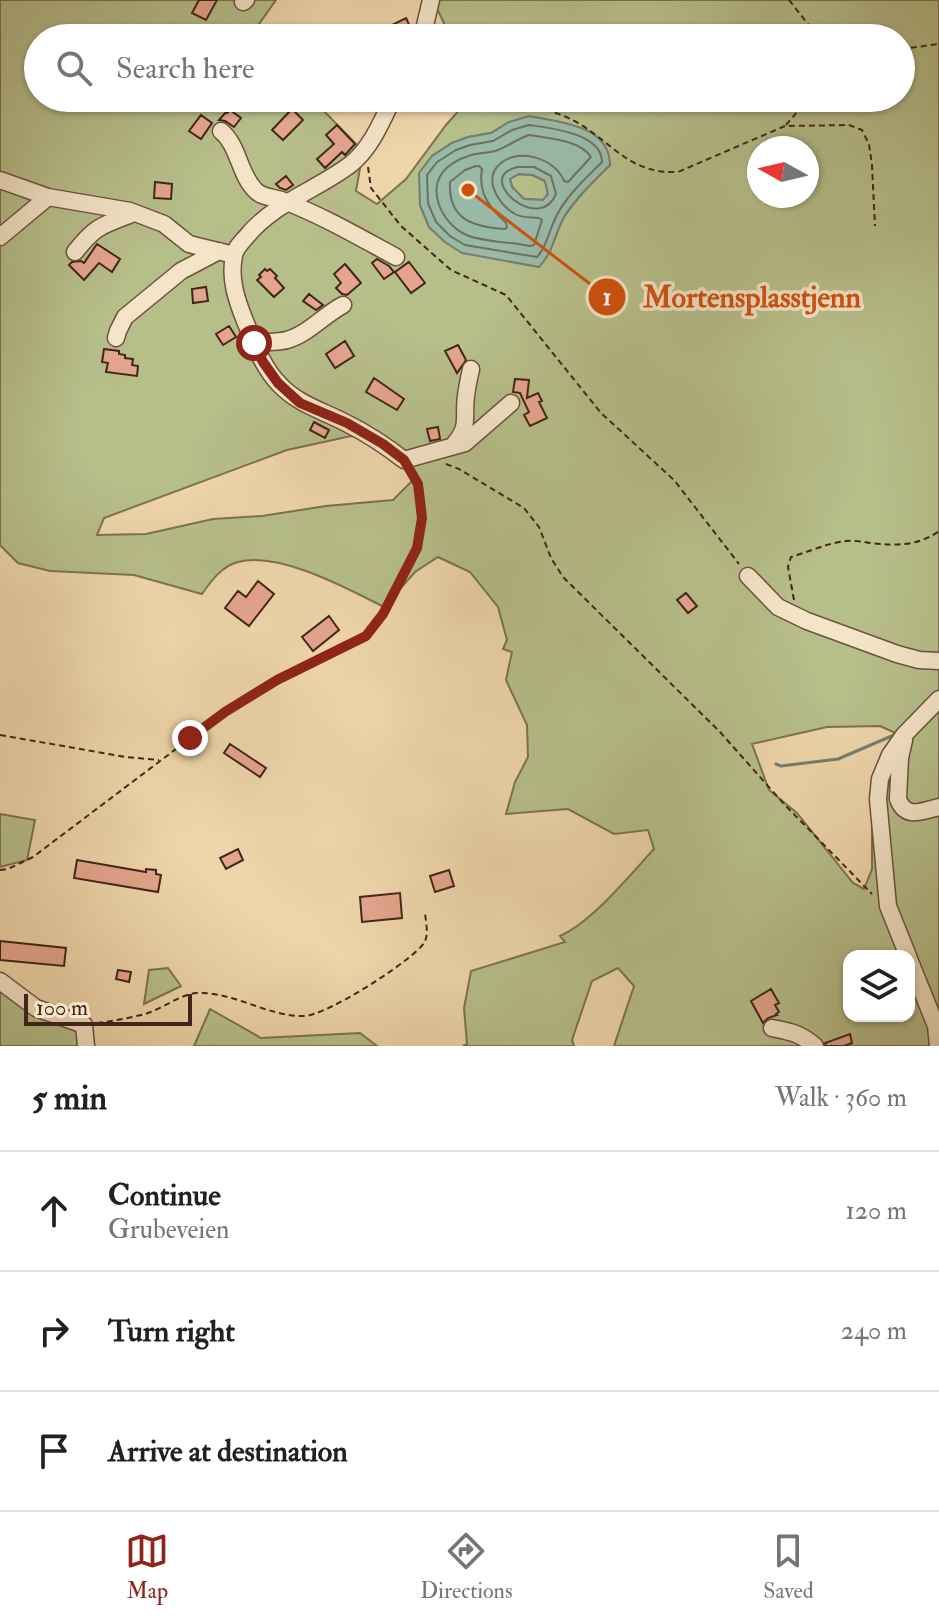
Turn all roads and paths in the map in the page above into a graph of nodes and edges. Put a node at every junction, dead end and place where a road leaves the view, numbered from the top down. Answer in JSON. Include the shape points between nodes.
{"nodes":[{"id":1,"x":431,"y":0,"type":"edge"},
{"id":2,"x":789,"y":0,"type":"edge"},
{"id":3,"x":425,"y":24,"type":"edge"},
{"id":4,"x":808,"y":24,"type":"edge"},
{"id":5,"x":939,"y":44,"type":"edge"},
{"id":6,"x":915,"y":47,"type":"edge"},
{"id":7,"x":386,"y":112,"type":"edge"},
{"id":8,"x":555,"y":112,"type":"edge"},
{"id":9,"x":797,"y":112,"type":"edge"},
{"id":10,"x":785,"y":126,"type":"junction"},
{"id":11,"x":221,"y":131,"type":"dead end"},
{"id":12,"x":366,"y":150,"type":"junction"},
{"id":13,"x":0,"y":180,"type":"edge"},
{"id":14,"x":48,"y":197,"type":"junction"},
{"id":15,"x":286,"y":202,"type":"junction"},
{"id":16,"x":130,"y":211,"type":"junction"},
{"id":17,"x":875,"y":226,"type":"dead end"},
{"id":18,"x":0,"y":237,"type":"edge"},
{"id":19,"x":75,"y":252,"type":"dead end"},
{"id":20,"x":226,"y":253,"type":"junction"},
{"id":21,"x":396,"y":257,"type":"dead end"},
{"id":22,"x":343,"y":305,"type":"dead end"},
{"id":23,"x":116,"y":338,"type":"dead end"},
{"id":24,"x":254,"y":343,"type":"junction"},
{"id":25,"x":471,"y":369,"type":"dead end"},
{"id":26,"x":511,"y":403,"type":"dead end"},
{"id":27,"x":452,"y":447,"type":"junction"},
{"id":28,"x":404,"y":460,"type":"junction"},
{"id":29,"x":447,"y":464,"type":"dead end"},
{"id":30,"x":939,"y":531,"type":"edge"},
{"id":31,"x":748,"y":576,"type":"joint"},
{"id":32,"x":790,"y":613,"type":"junction"},
{"id":33,"x":939,"y":661,"type":"edge"},
{"id":34,"x":939,"y":699,"type":"edge"},
{"id":35,"x":0,"y":735,"type":"edge"},
{"id":36,"x":904,"y":735,"type":"junction"},
{"id":37,"x":160,"y":761,"type":"junction"},
{"id":38,"x":939,"y":807,"type":"edge"},
{"id":39,"x":0,"y":870,"type":"edge"},
{"id":40,"x":888,"y":906,"type":"junction"},
{"id":41,"x":425,"y":913,"type":"dead end"},
{"id":42,"x":905,"y":950,"type":"edge"},
{"id":43,"x":915,"y":974,"type":"edge"},
{"id":44,"x":0,"y":981,"type":"edge"},
{"id":45,"x":84,"y":1025,"type":"junction"},
{"id":46,"x":772,"y":1028,"type":"dead end"},
{"id":47,"x":86,"y":1046,"type":"edge"},
{"id":48,"x":815,"y":1046,"type":"edge"},
{"id":49,"x":938,"y":1046,"type":"edge"}],
"edges":[{"from":1,"to":3,"type":"street"},
{"from":2,"to":4,"type":"path"},
{"from":5,"to":6,"type":"path"},
{"from":7,"to":12,"type":"street"},
{"from":8,"to":10,"type":"path","via":[[578,122],[632,163],[665,173]]},
{"from":9,"to":10,"type":"path"},
{"from":10,"to":17,"type":"path","via":[[849,125],[862,130],[871,154]]},
{"from":11,"to":15,"type":"street","via":[[255,191]]},
{"from":12,"to":15,"type":"street"},
{"from":12,"to":31,"type":"path","via":[[371,188],[401,226],[451,270],[506,295],[601,413],[674,480]]},
{"from":13,"to":14,"type":"street"},
{"from":14,"to":16,"type":"street"},
{"from":14,"to":18,"type":"street"},
{"from":15,"to":20,"type":"street"},
{"from":15,"to":21,"type":"street"},
{"from":16,"to":19,"type":"street","via":[[90,233]]},
{"from":16,"to":20,"type":"street","via":[[164,224],[189,244]]},
{"from":20,"to":23,"type":"street","via":[[181,271],[125,317]]},
{"from":20,"to":24,"type":"street"},
{"from":22,"to":24,"type":"street","via":[[302,334]]},
{"from":24,"to":28,"type":"street","via":[[278,383],[300,403],[347,423]]},
{"from":25,"to":27,"type":"street","via":[[465,426]]},
{"from":26,"to":27,"type":"street","via":[[465,443]]},
{"from":27,"to":28,"type":"street"},
{"from":28,"to":37,"type":"path","via":[[418,484],[422,518],[417,548],[366,636],[277,680]]},
{"from":29,"to":40,"type":"path","via":[[524,508],[563,577],[720,732],[865,889]]},
{"from":30,"to":32,"type":"path","via":[[904,545],[850,540],[791,557]]},
{"from":31,"to":32,"type":"street"},
{"from":32,"to":33,"type":"street","via":[[897,654]]},
{"from":34,"to":36,"type":"street"},
{"from":35,"to":37,"type":"path"},
{"from":36,"to":38,"type":"street","via":[[900,805],[909,812]]},
{"from":36,"to":40,"type":"street","via":[[880,779],[878,799]]},
{"from":37,"to":39,"type":"path","via":[[33,857]]},
{"from":40,"to":42,"type":"street"},
{"from":41,"to":45,"type":"path","via":[[427,936],[417,950],[320,1013],[293,1016],[197,993],[145,1014]]},
{"from":43,"to":49,"type":"street","via":[[936,1026]]},
{"from":44,"to":45,"type":"street","via":[[36,1008]]},
{"from":45,"to":47,"type":"street"},
{"from":46,"to":48,"type":"street","via":[[805,1037]]}]}
